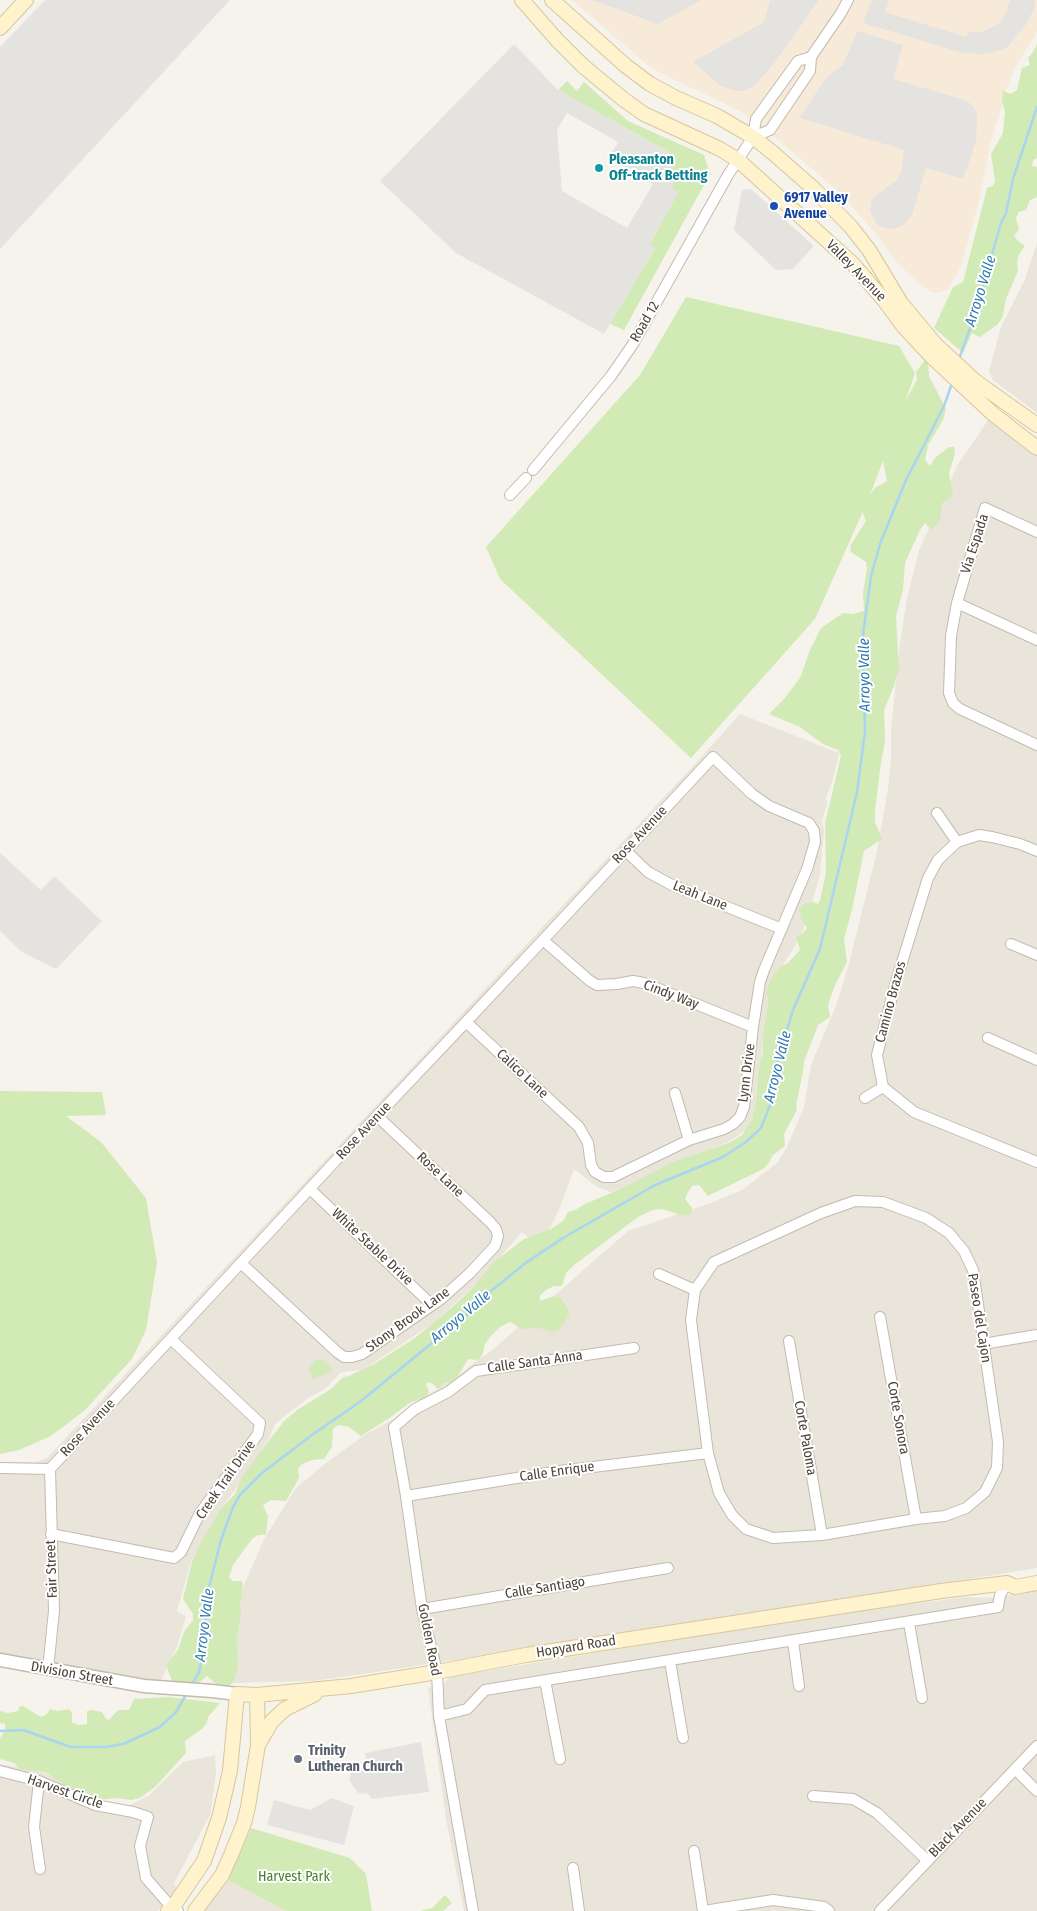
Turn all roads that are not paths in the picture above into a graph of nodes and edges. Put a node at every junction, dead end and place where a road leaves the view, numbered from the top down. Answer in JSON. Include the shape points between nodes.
{"nodes":[{"id":1,"x":26,"y":0,"type":"edge"},
{"id":2,"x":522,"y":0,"type":"edge"},
{"id":3,"x":552,"y":0,"type":"edge"},
{"id":4,"x":848,"y":0,"type":"edge"},
{"id":5,"x":0,"y":28,"type":"edge"},
{"id":6,"x":812,"y":57,"type":"junction"},
{"id":7,"x":753,"y":137,"type":"junction"},
{"id":8,"x":738,"y":160,"type":"junction"},
{"id":9,"x":934,"y":351,"type":"junction"},
{"id":10,"x":974,"y":388,"type":"junction"},
{"id":11,"x":1037,"y":425,"type":"edge"},
{"id":12,"x":1037,"y":448,"type":"edge"},
{"id":13,"x":534,"y":470,"type":"dead end"},
{"id":14,"x":526,"y":478,"type":"dead end"},
{"id":15,"x":510,"y":495,"type":"dead end"},
{"id":16,"x":1037,"y":532,"type":"edge"},
{"id":17,"x":957,"y":603,"type":"junction"},
{"id":18,"x":1037,"y":640,"type":"edge"},
{"id":19,"x":1037,"y":745,"type":"edge"},
{"id":20,"x":937,"y":813,"type":"dead end"},
{"id":21,"x":814,"y":830,"type":"joint"},
{"id":22,"x":957,"y":842,"type":"junction"},
{"id":23,"x":626,"y":851,"type":"junction"},
{"id":24,"x":1037,"y":851,"type":"edge"},
{"id":25,"x":782,"y":929,"type":"junction"},
{"id":26,"x":543,"y":940,"type":"junction"},
{"id":27,"x":1011,"y":944,"type":"dead end"},
{"id":28,"x":1037,"y":955,"type":"edge"},
{"id":29,"x":466,"y":1022,"type":"junction"},
{"id":30,"x":752,"y":1027,"type":"junction"},
{"id":31,"x":988,"y":1038,"type":"dead end"},
{"id":32,"x":1037,"y":1060,"type":"edge"},
{"id":33,"x":883,"y":1087,"type":"junction"},
{"id":34,"x":675,"y":1092,"type":"dead end"},
{"id":35,"x":865,"y":1098,"type":"dead end"},
{"id":36,"x":378,"y":1116,"type":"junction"},
{"id":37,"x":579,"y":1127,"type":"joint"},
{"id":38,"x":690,"y":1140,"type":"junction"},
{"id":39,"x":1037,"y":1162,"type":"edge"},
{"id":40,"x":311,"y":1190,"type":"junction"},
{"id":41,"x":498,"y":1236,"type":"joint"},
{"id":42,"x":242,"y":1264,"type":"junction"},
{"id":43,"x":659,"y":1274,"type":"dead end"},
{"id":44,"x":696,"y":1290,"type":"junction"},
{"id":45,"x":432,"y":1305,"type":"junction"},
{"id":46,"x":880,"y":1317,"type":"dead end"},
{"id":47,"x":1037,"y":1335,"type":"edge"},
{"id":48,"x":171,"y":1339,"type":"junction"},
{"id":49,"x":789,"y":1341,"type":"dead end"},
{"id":50,"x":983,"y":1344,"type":"junction"},
{"id":51,"x":634,"y":1348,"type":"dead end"},
{"id":52,"x":394,"y":1427,"type":"joint"},
{"id":53,"x":708,"y":1453,"type":"junction"},
{"id":54,"x":0,"y":1468,"type":"edge"},
{"id":55,"x":50,"y":1469,"type":"junction"},
{"id":56,"x":406,"y":1496,"type":"junction"},
{"id":57,"x":916,"y":1519,"type":"junction"},
{"id":58,"x":51,"y":1534,"type":"junction"},
{"id":59,"x":822,"y":1535,"type":"junction"},
{"id":60,"x":668,"y":1568,"type":"dead end"},
{"id":61,"x":1037,"y":1573,"type":"edge"},
{"id":62,"x":1007,"y":1583,"type":"junction"},
{"id":63,"x":1037,"y":1583,"type":"edge"},
{"id":64,"x":422,"y":1609,"type":"junction"},
{"id":65,"x":909,"y":1623,"type":"junction"},
{"id":66,"x":793,"y":1641,"type":"junction"},
{"id":67,"x":0,"y":1660,"type":"edge"},
{"id":68,"x":670,"y":1661,"type":"junction"},
{"id":69,"x":48,"y":1670,"type":"junction"},
{"id":70,"x":437,"y":1672,"type":"junction"},
{"id":71,"x":545,"y":1680,"type":"junction"},
{"id":72,"x":144,"y":1686,"type":"joint"},
{"id":73,"x":799,"y":1686,"type":"dead end"},
{"id":74,"x":326,"y":1689,"type":"junction"},
{"id":75,"x":237,"y":1694,"type":"junction"},
{"id":76,"x":257,"y":1695,"type":"junction"},
{"id":77,"x":922,"y":1698,"type":"dead end"},
{"id":78,"x":439,"y":1716,"type":"junction"},
{"id":79,"x":683,"y":1738,"type":"dead end"},
{"id":80,"x":258,"y":1745,"type":"junction"},
{"id":81,"x":1037,"y":1746,"type":"edge"},
{"id":82,"x":560,"y":1759,"type":"dead end"},
{"id":83,"x":1016,"y":1770,"type":"junction"},
{"id":84,"x":0,"y":1771,"type":"edge"},
{"id":85,"x":39,"y":1782,"type":"junction"},
{"id":86,"x":1037,"y":1791,"type":"edge"},
{"id":87,"x":813,"y":1796,"type":"dead end"},
{"id":88,"x":694,"y":1850,"type":"dead end"},
{"id":89,"x":927,"y":1860,"type":"junction"},
{"id":90,"x":573,"y":1868,"type":"dead end"},
{"id":91,"x":40,"y":1869,"type":"dead end"},
{"id":92,"x":173,"y":1910,"type":"edge"},
{"id":93,"x":195,"y":1911,"type":"edge"},
{"id":94,"x":472,"y":1911,"type":"edge"},
{"id":95,"x":579,"y":1911,"type":"edge"},
{"id":96,"x":704,"y":1911,"type":"edge"},
{"id":97,"x":829,"y":1911,"type":"edge"},
{"id":98,"x":880,"y":1911,"type":"edge"}],
"edges":[{"from":1,"to":5,"type":"main road"},
{"from":2,"to":8,"type":"main road","name":"Valley Avenue","via":[[583,66],[623,99],[644,114]]},
{"from":3,"to":7,"type":"main road","name":"Valley Avenue","via":[[650,84]]},
{"from":4,"to":6,"type":"street"},
{"from":6,"to":7,"type":"street","via":[[810,71],[770,130]]},
{"from":6,"to":7,"type":"street","via":[[798,61],[756,119]]},
{"from":7,"to":8,"type":"street","name":"Road 12"},
{"from":7,"to":9,"type":"main road","name":"Valley Avenue","via":[[813,188],[851,227]]},
{"from":8,"to":9,"type":"main road","name":"Valley Avenue","via":[[853,264],[904,327]]},
{"from":8,"to":13,"type":"street","name":"Road 12","via":[[633,344]]},
{"from":9,"to":10,"type":"main road","name":"Valley Avenue"},
{"from":10,"to":11,"type":"main road","name":"Valley Avenue"},
{"from":10,"to":12,"type":"main road","name":"Valley Avenue","via":[[993,414]]},
{"from":14,"to":15,"type":"street"},
{"from":16,"to":17,"type":"street","name":"Via Espada","via":[[984,508]]},
{"from":17,"to":18,"type":"street"},
{"from":17,"to":19,"type":"street","via":[[950,636],[949,693],[952,703]]},
{"from":20,"to":22,"type":"street"},
{"from":21,"to":23,"type":"street","name":"Rose Avenue","via":[[809,823],[769,806],[752,794],[713,757]]},
{"from":21,"to":25,"type":"street","name":"Lynn Drive","via":[[815,842],[808,868]]},
{"from":22,"to":24,"type":"street","name":"Camino Brazos","via":[[979,835]]},
{"from":22,"to":33,"type":"street","name":"Camino Brazos","via":[[938,860],[928,878],[895,985],[877,1055]]},
{"from":23,"to":25,"type":"street","name":"Leah Lane","via":[[648,872],[670,884]]},
{"from":23,"to":26,"type":"street","name":"Rose Avenue"},
{"from":25,"to":30,"type":"street","name":"Lynn Drive","via":[[764,970]]},
{"from":26,"to":29,"type":"street","name":"Rose Avenue"},
{"from":26,"to":30,"type":"street","name":"Cindy Way","via":[[597,985],[644,983]]},
{"from":27,"to":28,"type":"street"},
{"from":29,"to":36,"type":"street","name":"Rose Avenue"},
{"from":29,"to":37,"type":"street","name":"Calico Lane"},
{"from":30,"to":38,"type":"street","name":"Lynn Drive","via":[[744,1107],[740,1117],[724,1130]]},
{"from":31,"to":32,"type":"street"},
{"from":33,"to":35,"type":"street"},
{"from":33,"to":39,"type":"street","via":[[914,1112]]},
{"from":34,"to":38,"type":"street"},
{"from":36,"to":40,"type":"street","name":"Rose Avenue"},
{"from":36,"to":41,"type":"street","name":"Rose Lane","via":[[490,1222]]},
{"from":37,"to":38,"type":"street","name":"Lynn Drive","via":[[588,1143],[595,1172],[604,1177],[613,1177]]},
{"from":40,"to":42,"type":"street","name":"Rose Avenue"},
{"from":40,"to":45,"type":"street","name":"White Stable Drive"},
{"from":41,"to":45,"type":"street","name":"Stony Brook Lane","via":[[494,1246],[470,1273]]},
{"from":42,"to":45,"type":"street","name":"Stony Brook Lane","via":[[344,1357],[362,1354]]},
{"from":42,"to":48,"type":"street","name":"Rose Avenue"},
{"from":43,"to":44,"type":"street"},
{"from":44,"to":50,"type":"street","name":"Paseo del Cajon","via":[[714,1262],[855,1201],[883,1202],[926,1218],[949,1233],[964,1252],[972,1270]]},
{"from":44,"to":53,"type":"street","name":"Paseo del Cajon","via":[[692,1320]]},
{"from":46,"to":57,"type":"street","name":"Corte Sonora"},
{"from":47,"to":50,"type":"street"},
{"from":48,"to":55,"type":"street","name":"Rose Avenue"},
{"from":48,"to":58,"type":"street","name":"Creek Trail Drive","via":[[260,1423],[258,1434],[200,1513],[181,1552],[174,1558]]},
{"from":49,"to":59,"type":"street","name":"Corte Paloma"},
{"from":50,"to":57,"type":"street","name":"Paseo del Cajon","via":[[998,1442],[997,1468],[985,1492],[966,1508],[945,1516]]},
{"from":51,"to":52,"type":"street","name":"Calle Santa Anna","via":[[476,1371],[448,1392],[415,1409]]},
{"from":52,"to":56,"type":"street","name":"Golden Road"},
{"from":53,"to":56,"type":"street","name":"Calle Enrique"},
{"from":53,"to":59,"type":"street","name":"Paseo del Cajon","via":[[719,1493],[732,1515],[746,1529],[773,1538]]},
{"from":54,"to":55,"type":"street","name":"Rose Avenue"},
{"from":55,"to":58,"type":"street","name":"Fair Street"},
{"from":56,"to":64,"type":"street","name":"Golden Road"},
{"from":57,"to":59,"type":"street","name":"Paseo del Cajon"},
{"from":58,"to":69,"type":"street","name":"Fair Street","via":[[54,1611]]},
{"from":60,"to":64,"type":"street","name":"Calle Santiago"},
{"from":61,"to":62,"type":"main road","name":"Hopyard Road","via":[[1014,1578]]},
{"from":62,"to":63,"type":"main road","name":"Hopyard Road","via":[[1015,1586]]},
{"from":62,"to":65,"type":"street","name":"Hopyard Road","via":[[998,1607]]},
{"from":62,"to":70,"type":"main road","name":"Hopyard Road","via":[[526,1655]]},
{"from":64,"to":70,"type":"street","name":"Golden Road"},
{"from":65,"to":66,"type":"street","name":"Hopyard Road"},
{"from":65,"to":77,"type":"street"},
{"from":66,"to":68,"type":"street","name":"Hopyard Road"},
{"from":66,"to":73,"type":"street"},
{"from":67,"to":69,"type":"street","name":"Division Street"},
{"from":68,"to":71,"type":"street","name":"Hopyard Road"},
{"from":68,"to":79,"type":"street"},
{"from":69,"to":72,"type":"street","name":"Division Street"},
{"from":70,"to":74,"type":"main road","name":"Hopyard Road"},
{"from":70,"to":78,"type":"street","name":"Golden Road"},
{"from":71,"to":78,"type":"street","name":"Hopyard Road","via":[[485,1690],[467,1709]]},
{"from":71,"to":82,"type":"street"},
{"from":72,"to":75,"type":"street","name":"Hopyard Road"},
{"from":74,"to":76,"type":"main road","name":"Hopyard Road"},
{"from":74,"to":80,"type":"main road","via":[[285,1709],[272,1720]]},
{"from":75,"to":76,"type":"main road","name":"Hopyard Road"},
{"from":75,"to":92,"type":"main road","via":[[230,1771],[219,1818],[204,1861]]},
{"from":76,"to":80,"type":"main road"},
{"from":78,"to":94,"type":"street","name":"Golden Road"},
{"from":80,"to":93,"type":"main road","via":[[248,1807],[239,1836],[222,1875]]},
{"from":81,"to":83,"type":"street","name":"Black Avenue"},
{"from":83,"to":86,"type":"street"},
{"from":83,"to":89,"type":"street","name":"Black Avenue"},
{"from":84,"to":85,"type":"street","name":"Harvest Circle"},
{"from":85,"to":91,"type":"street","via":[[34,1827]]},
{"from":85,"to":92,"type":"street","name":"Harvest Circle","via":[[95,1805],[148,1817],[140,1846],[142,1866],[146,1878]]},
{"from":87,"to":89,"type":"street","via":[[853,1799],[877,1813]]},
{"from":88,"to":96,"type":"street"},
{"from":89,"to":98,"type":"street","name":"Black Avenue"},
{"from":90,"to":95,"type":"street"},
{"from":96,"to":97,"type":"street","via":[[773,1900],[824,1907]]}]}
